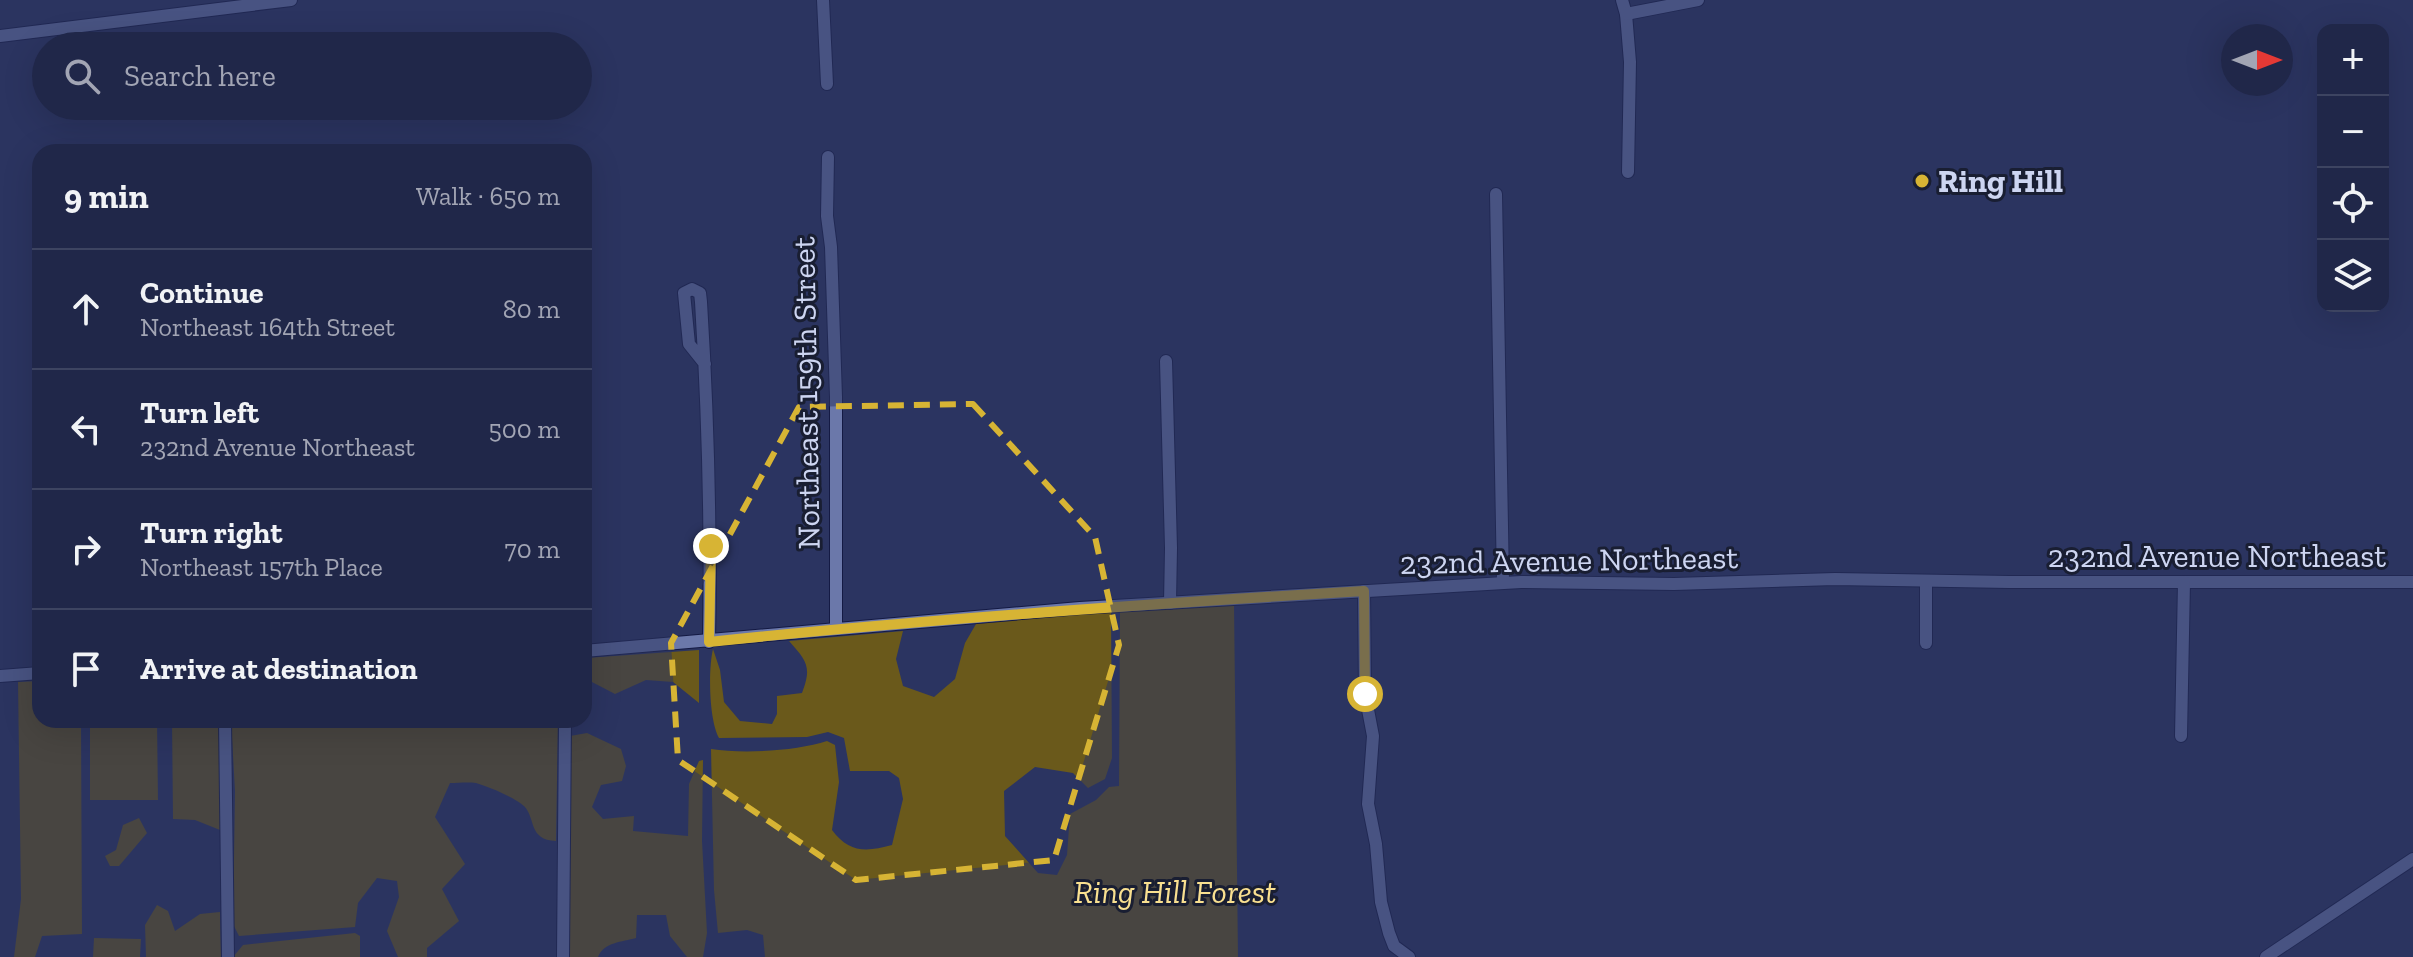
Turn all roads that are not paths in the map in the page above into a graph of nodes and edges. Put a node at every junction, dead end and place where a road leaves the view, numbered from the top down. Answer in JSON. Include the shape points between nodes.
{"nodes":[{"id":1,"x":291,"y":0,"type":"edge"},
{"id":2,"x":823,"y":0,"type":"edge"},
{"id":3,"x":1622,"y":0,"type":"edge"},
{"id":4,"x":1698,"y":0,"type":"edge"},
{"id":5,"x":1626,"y":14,"type":"junction"},
{"id":6,"x":32,"y":32,"type":"edge"},
{"id":7,"x":32,"y":32,"type":"edge"},
{"id":8,"x":0,"y":36,"type":"edge"},
{"id":9,"x":827,"y":84,"type":"dead end"},
{"id":10,"x":828,"y":157,"type":"dead end"},
{"id":11,"x":1628,"y":172,"type":"dead end"},
{"id":12,"x":1496,"y":194,"type":"dead end"},
{"id":13,"x":1166,"y":361,"type":"dead end"},
{"id":14,"x":705,"y":364,"type":"junction"},
{"id":15,"x":1926,"y":581,"type":"junction"},
{"id":16,"x":1503,"y":582,"type":"junction"},
{"id":17,"x":2184,"y":582,"type":"junction"},
{"id":18,"x":2413,"y":582,"type":"edge"},
{"id":19,"x":1364,"y":591,"type":"junction"},
{"id":20,"x":1207,"y":600,"type":"junction"},
{"id":21,"x":1170,"y":603,"type":"junction"},
{"id":22,"x":1208,"y":615,"type":"dead end"},
{"id":23,"x":836,"y":628,"type":"junction"},
{"id":24,"x":709,"y":642,"type":"junction"},
{"id":25,"x":1926,"y":643,"type":"dead end"},
{"id":26,"x":592,"y":650,"type":"edge"},
{"id":27,"x":32,"y":674,"type":"edge"},
{"id":28,"x":0,"y":676,"type":"edge"},
{"id":29,"x":225,"y":728,"type":"edge"},
{"id":30,"x":565,"y":728,"type":"edge"},
{"id":31,"x":2181,"y":736,"type":"dead end"},
{"id":32,"x":2413,"y":859,"type":"edge"},
{"id":33,"x":228,"y":957,"type":"edge"},
{"id":34,"x":563,"y":957,"type":"edge"},
{"id":35,"x":1409,"y":957,"type":"edge"},
{"id":36,"x":2266,"y":957,"type":"edge"}],
"edges":[{"from":1,"to":7,"type":"street"},
{"from":2,"to":9,"type":"street"},
{"from":3,"to":5,"type":"street"},
{"from":4,"to":5,"type":"street"},
{"from":5,"to":11,"type":"street"},
{"from":6,"to":8,"type":"street"},
{"from":10,"to":23,"type":"street","name":"Northeast 159th Street"},
{"from":12,"to":16,"type":"street"},
{"from":13,"to":21,"type":"street"},
{"from":14,"to":14,"type":"street","via":[[700,293],[692,289],[684,293],[689,344]]},
{"from":14,"to":24,"type":"street"},
{"from":15,"to":16,"type":"street","name":"232nd Avenue Northeast"},
{"from":15,"to":17,"type":"street","name":"232nd Avenue Northeast"},
{"from":15,"to":25,"type":"street"},
{"from":16,"to":19,"type":"street","name":"232nd Avenue Northeast"},
{"from":17,"to":18,"type":"street","name":"232nd Avenue Northeast"},
{"from":17,"to":31,"type":"street"},
{"from":19,"to":20,"type":"street","name":"232nd Avenue Northeast"},
{"from":19,"to":35,"type":"street","via":[[1365,694],[1373,736],[1368,804],[1389,933],[1394,946]]},
{"from":20,"to":21,"type":"street","name":"232nd Avenue Northeast"},
{"from":20,"to":22,"type":"street"},
{"from":21,"to":23,"type":"street","name":"232nd Avenue Northeast"},
{"from":23,"to":24,"type":"street","name":"232nd Avenue Northeast"},
{"from":24,"to":26,"type":"street","name":"232nd Avenue Northeast"},
{"from":27,"to":28,"type":"street"},
{"from":29,"to":33,"type":"street"},
{"from":30,"to":34,"type":"street"},
{"from":32,"to":36,"type":"street"}]}
